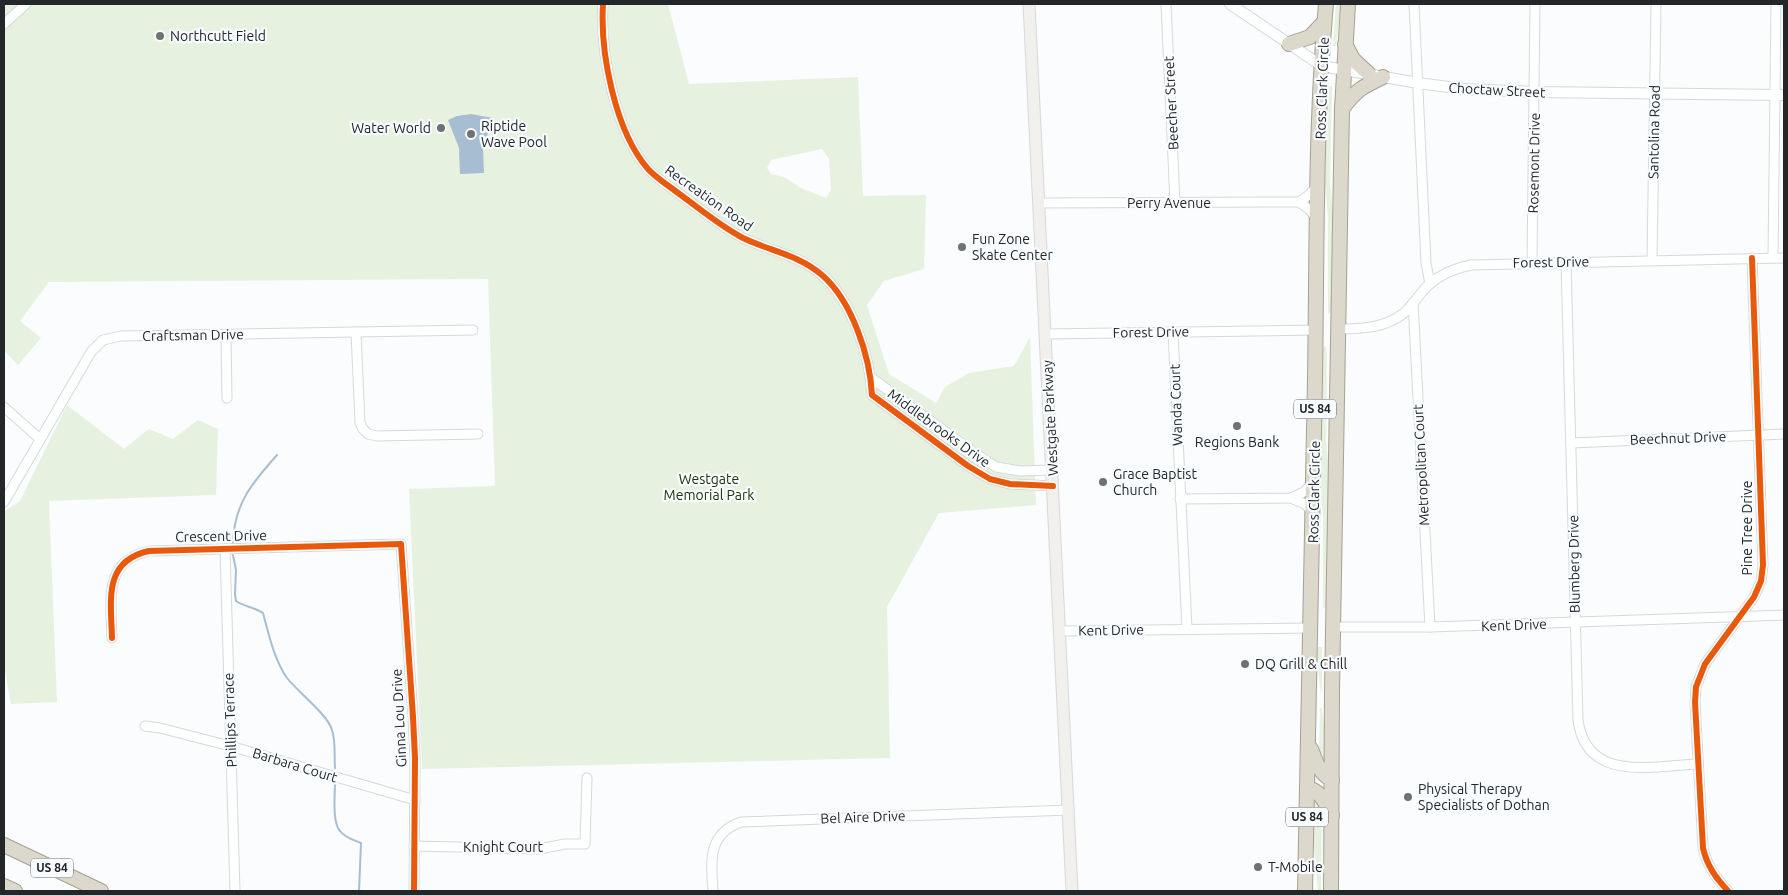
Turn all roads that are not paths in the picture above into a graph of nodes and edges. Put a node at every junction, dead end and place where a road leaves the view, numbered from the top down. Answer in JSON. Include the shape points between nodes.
{"nodes":[{"id":1,"x":26,"y":4,"type":"edge"},
{"id":2,"x":603,"y":4,"type":"edge"},
{"id":3,"x":1029,"y":4,"type":"edge"},
{"id":4,"x":1166,"y":4,"type":"edge"},
{"id":5,"x":1230,"y":4,"type":"edge"},
{"id":6,"x":1326,"y":4,"type":"edge"},
{"id":7,"x":1348,"y":4,"type":"edge"},
{"id":8,"x":1414,"y":4,"type":"edge"},
{"id":9,"x":1535,"y":4,"type":"edge"},
{"id":10,"x":1656,"y":4,"type":"edge"},
{"id":11,"x":1776,"y":4,"type":"edge"},
{"id":12,"x":1324,"y":22,"type":"junction"},
{"id":13,"x":4,"y":24,"type":"edge"},
{"id":14,"x":1344,"y":43,"type":"junction"},
{"id":15,"x":1289,"y":44,"type":"junction"},
{"id":16,"x":1322,"y":66,"type":"junction"},
{"id":17,"x":1343,"y":70,"type":"junction"},
{"id":18,"x":1376,"y":76,"type":"junction"},
{"id":19,"x":1418,"y":83,"type":"junction"},
{"id":20,"x":1535,"y":92,"type":"junction"},
{"id":21,"x":1655,"y":94,"type":"junction"},
{"id":22,"x":1780,"y":95,"type":"edge"},
{"id":23,"x":1342,"y":109,"type":"junction"},
{"id":24,"x":1318,"y":185,"type":"junction"},
{"id":25,"x":1299,"y":202,"type":"junction"},
{"id":26,"x":1039,"y":203,"type":"junction"},
{"id":27,"x":1176,"y":203,"type":"junction"},
{"id":28,"x":1318,"y":220,"type":"junction"},
{"id":29,"x":1752,"y":258,"type":"junction"},
{"id":30,"x":1773,"y":258,"type":"junction"},
{"id":31,"x":1784,"y":258,"type":"edge"},
{"id":32,"x":1652,"y":260,"type":"junction"},
{"id":33,"x":1566,"y":262,"type":"junction"},
{"id":34,"x":1532,"y":263,"type":"junction"},
{"id":35,"x":1430,"y":284,"type":"junction"},
{"id":36,"x":1316,"y":300,"type":"junction"},
{"id":37,"x":1413,"y":304,"type":"junction"},
{"id":38,"x":1338,"y":329,"type":"junction"},
{"id":39,"x":473,"y":330,"type":"dead end"},
{"id":40,"x":1316,"y":330,"type":"junction"},
{"id":41,"x":356,"y":332,"type":"junction"},
{"id":42,"x":1173,"y":332,"type":"junction"},
{"id":43,"x":226,"y":334,"type":"junction"},
{"id":44,"x":1046,"y":334,"type":"junction"},
{"id":45,"x":1338,"y":356,"type":"junction"},
{"id":46,"x":870,"y":377,"type":"junction"},
{"id":47,"x":872,"y":395,"type":"joint"},
{"id":48,"x":227,"y":398,"type":"dead end"},
{"id":49,"x":4,"y":407,"type":"edge"},
{"id":50,"x":478,"y":434,"type":"dead end"},
{"id":51,"x":1784,"y":434,"type":"edge"},
{"id":52,"x":1758,"y":435,"type":"junction"},
{"id":53,"x":40,"y":439,"type":"junction"},
{"id":54,"x":1571,"y":443,"type":"junction"},
{"id":55,"x":1052,"y":470,"type":"junction"},
{"id":56,"x":1314,"y":481,"type":"junction"},
{"id":57,"x":1053,"y":486,"type":"junction"},
{"id":58,"x":1291,"y":498,"type":"junction"},
{"id":59,"x":1180,"y":499,"type":"junction"},
{"id":60,"x":4,"y":502,"type":"edge"},
{"id":61,"x":1313,"y":513,"type":"junction"},
{"id":62,"x":401,"y":544,"type":"joint"},
{"id":63,"x":225,"y":549,"type":"junction"},
{"id":64,"x":1312,"y":597,"type":"junction"},
{"id":65,"x":1784,"y":616,"type":"edge"},
{"id":66,"x":1739,"y":617,"type":"junction"},
{"id":67,"x":1576,"y":623,"type":"junction"},
{"id":68,"x":1333,"y":627,"type":"junction"},
{"id":69,"x":1430,"y":627,"type":"junction"},
{"id":70,"x":1312,"y":628,"type":"junction"},
{"id":71,"x":1187,"y":629,"type":"junction"},
{"id":72,"x":1060,"y":631,"type":"junction"},
{"id":73,"x":112,"y":638,"type":"dead end"},
{"id":74,"x":1333,"y":654,"type":"junction"},
{"id":75,"x":145,"y":726,"type":"dead end"},
{"id":76,"x":1309,"y":743,"type":"junction"},
{"id":77,"x":230,"y":746,"type":"junction"},
{"id":78,"x":1698,"y":764,"type":"junction"},
{"id":79,"x":587,"y":778,"type":"dead end"},
{"id":80,"x":1332,"y":780,"type":"junction"},
{"id":81,"x":1308,"y":788,"type":"junction"},
{"id":82,"x":415,"y":800,"type":"junction"},
{"id":83,"x":1069,"y":810,"type":"junction"},
{"id":84,"x":1332,"y":815,"type":"junction"},
{"id":85,"x":4,"y":845,"type":"edge"},
{"id":86,"x":414,"y":846,"type":"junction"},
{"id":87,"x":4,"y":886,"type":"edge"},
{"id":88,"x":15,"y":891,"type":"edge"},
{"id":89,"x":101,"y":891,"type":"edge"},
{"id":90,"x":235,"y":891,"type":"edge"},
{"id":91,"x":414,"y":891,"type":"edge"},
{"id":92,"x":713,"y":891,"type":"edge"},
{"id":93,"x":1072,"y":891,"type":"edge"},
{"id":94,"x":1306,"y":891,"type":"edge"},
{"id":95,"x":1331,"y":891,"type":"edge"},
{"id":96,"x":1728,"y":891,"type":"edge"}],
"edges":[{"from":1,"to":13,"type":"street"},
{"from":2,"to":46,"type":"street","name":"Recreation Road","via":[[613,95],[625,132],[643,163],[649,171],[734,232],[794,257],[823,276],[836,290],[852,318]]},
{"from":3,"to":26,"type":"main road","name":"Westgate Parkway"},
{"from":4,"to":27,"type":"street","name":"Beecher Street"},
{"from":5,"to":15,"type":"street","name":"Choctaw Street"},
{"from":6,"to":12,"type":"highway","name":"Ross Clark Circle","number":"US 84"},
{"from":7,"to":14,"type":"highway","name":"Ross Clark Circle","number":"US 84"},
{"from":8,"to":19,"type":"street"},
{"from":9,"to":20,"type":"street","name":"Rosemont Drive"},
{"from":10,"to":21,"type":"street","name":"Santolina Road"},
{"from":11,"to":22,"type":"street"},
{"from":12,"to":15,"type":"highway","via":[[1310,37]]},
{"from":12,"to":16,"type":"highway","name":"Ross Clark Circle","number":"US 84"},
{"from":14,"to":17,"type":"highway","name":"Ross Clark Circle","number":"US 84"},
{"from":14,"to":18,"type":"highway","via":[[1353,59]]},
{"from":15,"to":16,"type":"street","name":"Choctaw Street"},
{"from":16,"to":17,"type":"street","name":"Choctaw Street"},
{"from":16,"to":24,"type":"highway","name":"Ross Clark Circle","number":"US 84"},
{"from":17,"to":18,"type":"street","name":"Choctaw Street"},
{"from":17,"to":23,"type":"highway","name":"Ross Clark Circle","number":"US 84"},
{"from":18,"to":19,"type":"street","name":"Choctaw Street"},
{"from":18,"to":23,"type":"highway","via":[[1359,88]]},
{"from":19,"to":20,"type":"street","name":"Choctaw Street"},
{"from":19,"to":35,"type":"street","via":[[1426,263]]},
{"from":20,"to":21,"type":"street","name":"Choctaw Street"},
{"from":20,"to":34,"type":"street","name":"Rosemont Drive"},
{"from":21,"to":22,"type":"street","name":"Choctaw Street"},
{"from":21,"to":32,"type":"street","name":"Santolina Road"},
{"from":22,"to":30,"type":"street"},
{"from":23,"to":38,"type":"highway","name":"Ross Clark Circle","number":"US 84"},
{"from":24,"to":25,"type":"street"},
{"from":24,"to":28,"type":"highway","name":"Ross Clark Circle","number":"US 84"},
{"from":25,"to":27,"type":"street","name":"Perry Avenue"},
{"from":25,"to":28,"type":"street"},
{"from":26,"to":27,"type":"street","name":"Perry Avenue"},
{"from":26,"to":44,"type":"main road","name":"Westgate Parkway"},
{"from":28,"to":36,"type":"highway","name":"Ross Clark Circle","number":"US 84"},
{"from":29,"to":30,"type":"street","name":"Forest Drive"},
{"from":29,"to":32,"type":"street","name":"Forest Drive"},
{"from":29,"to":52,"type":"street","name":"Pine Tree Drive"},
{"from":30,"to":31,"type":"street","name":"Forest Drive"},
{"from":32,"to":33,"type":"street","name":"Forest Drive"},
{"from":33,"to":34,"type":"street","name":"Forest Drive"},
{"from":33,"to":54,"type":"street","name":"Blumberg Drive"},
{"from":34,"to":35,"type":"street","name":"Forest Drive","via":[[1471,265],[1448,272]]},
{"from":35,"to":37,"type":"street","name":"Forest Drive"},
{"from":36,"to":38,"type":"highway","via":[[1330,323]]},
{"from":36,"to":40,"type":"highway","name":"Ross Clark Circle","number":"US 84"},
{"from":37,"to":38,"type":"street","name":"Forest Drive","via":[[1404,313],[1379,325]]},
{"from":37,"to":69,"type":"street","name":"Metropolitan Court"},
{"from":38,"to":45,"type":"highway","name":"Ross Clark Circle","number":"US 84"},
{"from":39,"to":41,"type":"street","name":"Craftsman Drive"},
{"from":40,"to":42,"type":"street","name":"Forest Drive"},
{"from":40,"to":45,"type":"highway"},
{"from":40,"to":56,"type":"highway","name":"Ross Clark Circle","number":"US 84"},
{"from":41,"to":43,"type":"street","name":"Craftsman Drive"},
{"from":41,"to":50,"type":"street","via":[[360,423],[365,432],[378,436]]},
{"from":42,"to":44,"type":"street","name":"Forest Drive"},
{"from":42,"to":59,"type":"street","name":"Wanda Court"},
{"from":43,"to":48,"type":"street"},
{"from":43,"to":53,"type":"street","name":"Craftsman Drive","via":[[121,336],[103,340],[91,352]]},
{"from":44,"to":55,"type":"main road","name":"Westgate Parkway"},
{"from":45,"to":68,"type":"highway","name":"Ross Clark Circle","number":"US 84"},
{"from":46,"to":47,"type":"street","name":"Recreation Road"},
{"from":46,"to":55,"type":"street","name":"Middlebrooks Drive","via":[[996,466],[1020,471]]},
{"from":47,"to":57,"type":"street","name":"Middlebrooks Drive","via":[[990,479],[1010,484]]},
{"from":49,"to":53,"type":"street"},
{"from":51,"to":52,"type":"street","name":"Beechnut Drive"},
{"from":52,"to":54,"type":"street","name":"Beechnut Drive"},
{"from":52,"to":66,"type":"street","name":"Pine Tree Drive","via":[[1762,570],[1758,589]]},
{"from":53,"to":60,"type":"street","name":"Craftsman Drive"},
{"from":54,"to":67,"type":"street","name":"Blumberg Drive"},
{"from":55,"to":57,"type":"main road","name":"Westgate Parkway"},
{"from":56,"to":58,"type":"street","via":[[1304,492]]},
{"from":56,"to":61,"type":"highway","name":"Ross Clark Circle","number":"US 84"},
{"from":57,"to":72,"type":"main road","name":"Westgate Parkway"},
{"from":58,"to":59,"type":"street"},
{"from":58,"to":61,"type":"street"},
{"from":59,"to":71,"type":"street","name":"Wanda Court"},
{"from":61,"to":64,"type":"highway","name":"Ross Clark Circle","number":"US 84"},
{"from":62,"to":63,"type":"street","name":"Crescent Drive"},
{"from":62,"to":82,"type":"street","name":"Ginna Lou Drive","via":[[413,717]]},
{"from":63,"to":73,"type":"street","name":"Crescent Drive","via":[[149,550],[130,558],[114,578]]},
{"from":63,"to":77,"type":"street","name":"Phillips Terrace"},
{"from":64,"to":68,"type":"highway","via":[[1322,616]]},
{"from":64,"to":70,"type":"highway","name":"Ross Clark Circle","number":"US 84"},
{"from":65,"to":66,"type":"street","name":"Kent Drive"},
{"from":66,"to":67,"type":"street","name":"Kent Drive"},
{"from":66,"to":78,"type":"street","name":"Pine Tree Drive","via":[[1698,680],[1695,702]]},
{"from":67,"to":69,"type":"street","name":"Kent Drive"},
{"from":67,"to":78,"type":"street","name":"Blumberg Drive","via":[[1578,720],[1590,750],[1605,762],[1624,767]]},
{"from":68,"to":69,"type":"street","name":"Kent Drive"},
{"from":68,"to":74,"type":"highway","name":"Ross Clark Circle","number":"US 84"},
{"from":70,"to":71,"type":"street","name":"Kent Drive"},
{"from":70,"to":74,"type":"highway"},
{"from":70,"to":76,"type":"highway","name":"Ross Clark Circle","number":"US 84"},
{"from":71,"to":72,"type":"street","name":"Kent Drive"},
{"from":72,"to":83,"type":"main road","name":"Westgate Parkway"},
{"from":74,"to":80,"type":"highway","name":"Ross Clark Circle","number":"US 84"},
{"from":75,"to":77,"type":"street","name":"Barbara Court"},
{"from":76,"to":80,"type":"highway","via":[[1320,771]]},
{"from":76,"to":81,"type":"highway","name":"Ross Clark Circle","number":"US 84"},
{"from":77,"to":82,"type":"street","name":"Barbara Court"},
{"from":77,"to":90,"type":"street","name":"Phillips Terrace"},
{"from":78,"to":96,"type":"street","name":"Pine Tree Drive","via":[[1704,854],[1714,876]]},
{"from":79,"to":86,"type":"street","name":"Knight Court","via":[[585,844],[540,849]]},
{"from":80,"to":84,"type":"highway","name":"Ross Clark Circle","number":"US 84"},
{"from":81,"to":84,"type":"highway","via":[[1319,794]]},
{"from":81,"to":94,"type":"highway","name":"Ross Clark Circle","number":"US 84"},
{"from":82,"to":86,"type":"street","name":"Ginna Lou Drive"},
{"from":83,"to":92,"type":"street","name":"Bel Aire Drive","via":[[741,822],[722,834],[713,848]]},
{"from":83,"to":93,"type":"main road","name":"Westgate Parkway"},
{"from":84,"to":95,"type":"highway","name":"Ross Clark Circle","number":"US 84"},
{"from":85,"to":89,"type":"highway","number":"US 84"},
{"from":86,"to":91,"type":"street","name":"Ginna Lou Drive"},
{"from":87,"to":88,"type":"highway"}]}
